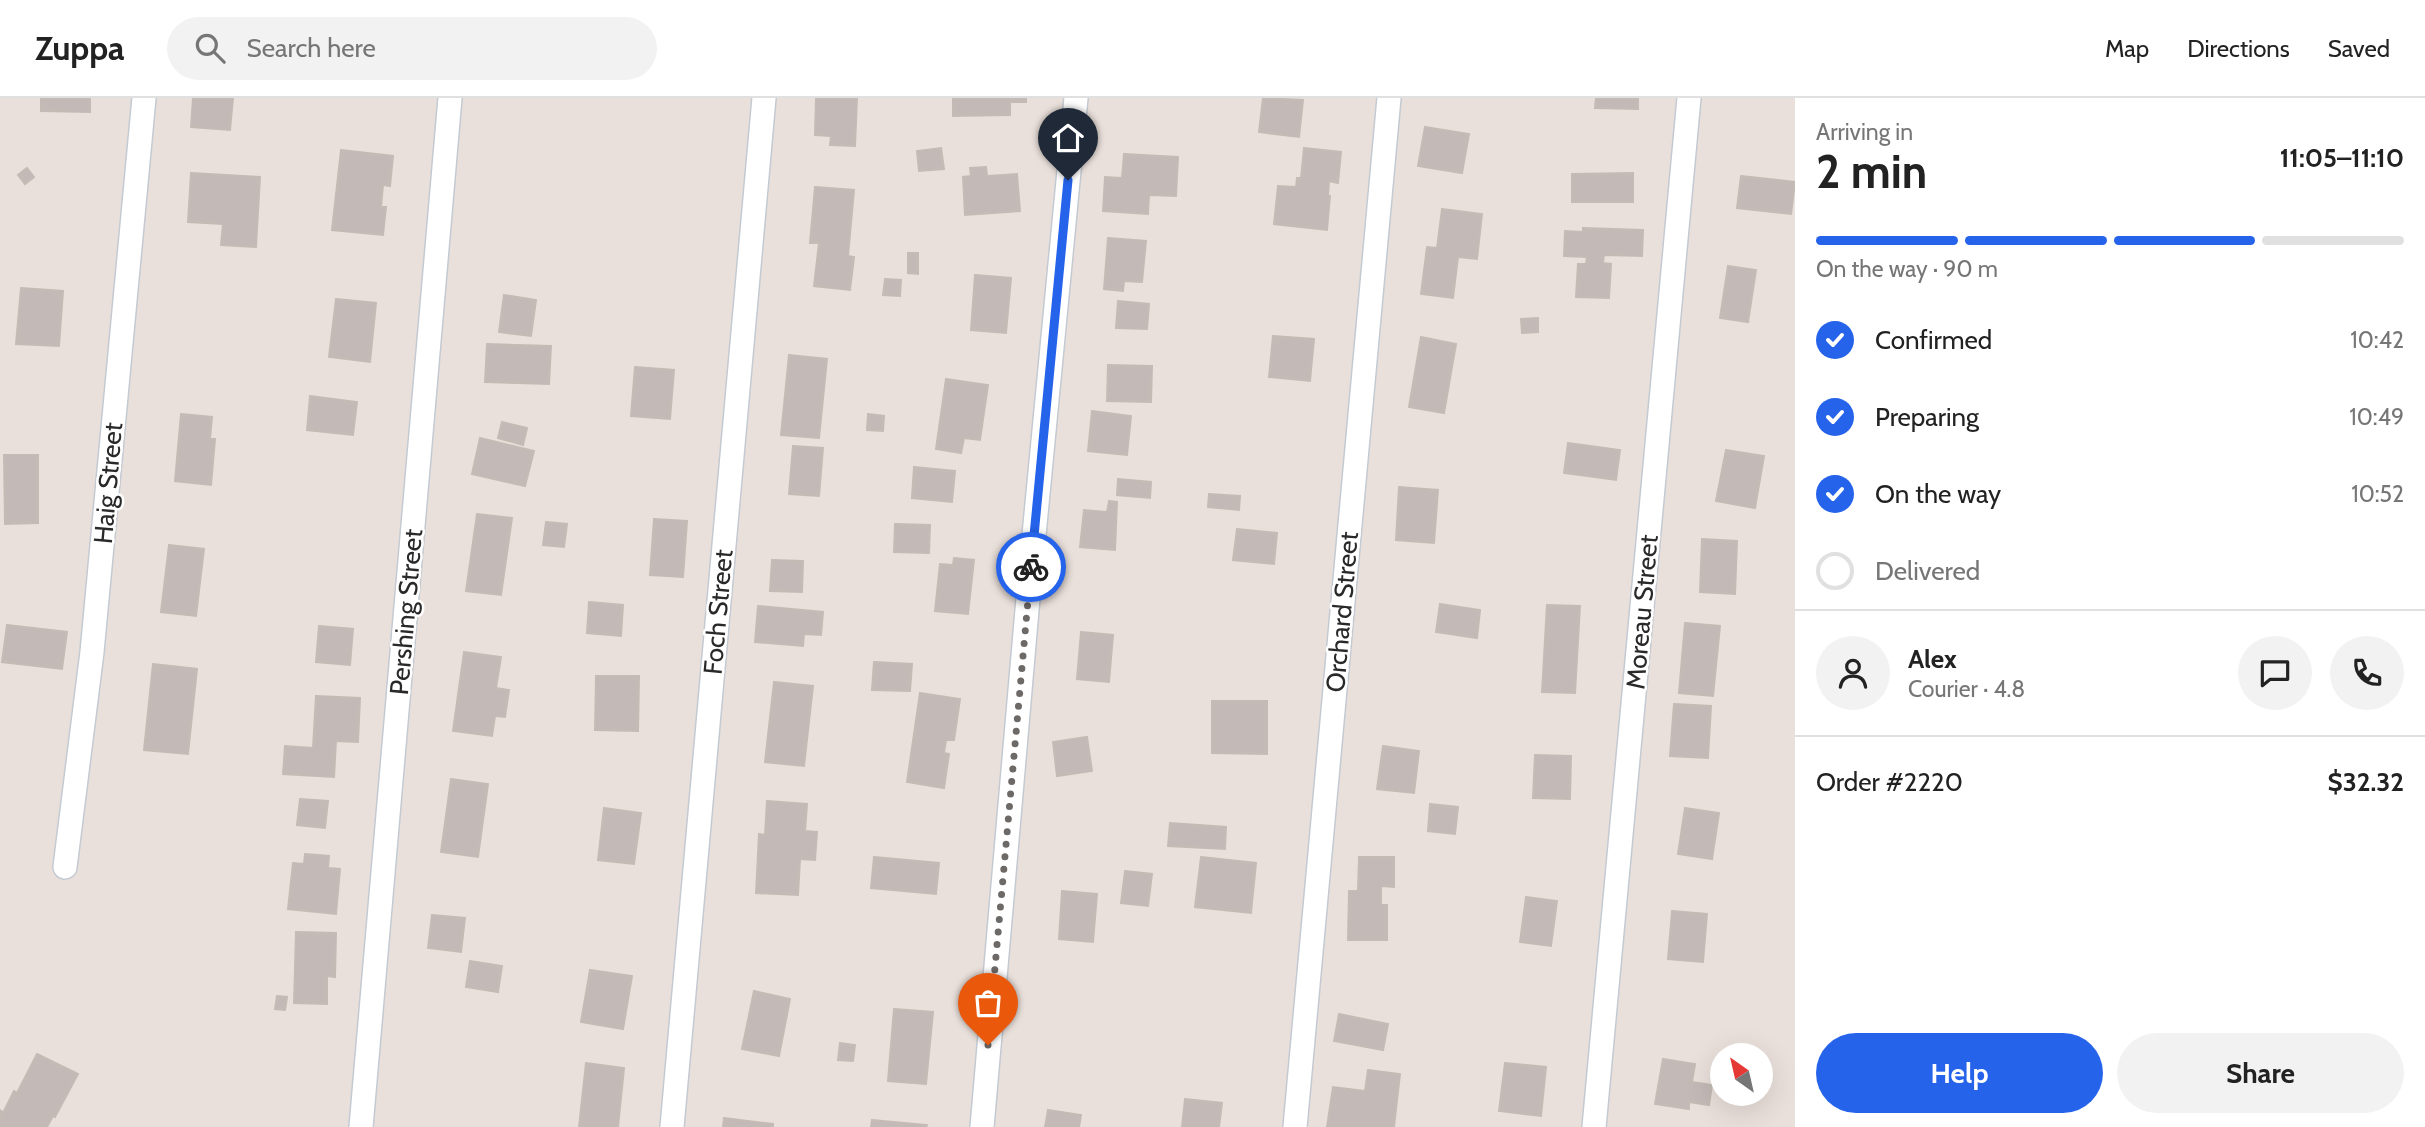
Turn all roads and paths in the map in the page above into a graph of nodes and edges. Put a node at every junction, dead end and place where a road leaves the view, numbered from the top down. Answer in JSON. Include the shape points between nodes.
{"nodes":[{"id":1,"x":144,"y":98,"type":"edge"},
{"id":2,"x":450,"y":98,"type":"edge"},
{"id":3,"x":764,"y":98,"type":"edge"},
{"id":4,"x":1076,"y":98,"type":"edge"},
{"id":5,"x":1389,"y":98,"type":"edge"},
{"id":6,"x":1689,"y":98,"type":"edge"},
{"id":7,"x":65,"y":867,"type":"dead end"},
{"id":8,"x":361,"y":1127,"type":"edge"},
{"id":9,"x":672,"y":1127,"type":"edge"},
{"id":10,"x":982,"y":1127,"type":"edge"},
{"id":11,"x":1295,"y":1127,"type":"edge"},
{"id":12,"x":1594,"y":1127,"type":"edge"}],
"edges":[{"from":1,"to":7,"type":"street","name":"Haig Street","via":[[92,652]]},
{"from":2,"to":8,"type":"street","name":"Pershing Street"},
{"from":3,"to":9,"type":"street","name":"Foch Street"},
{"from":4,"to":10,"type":"street"},
{"from":5,"to":11,"type":"street","name":"Orchard Street"},
{"from":6,"to":12,"type":"street","name":"Moreau Street"}]}
